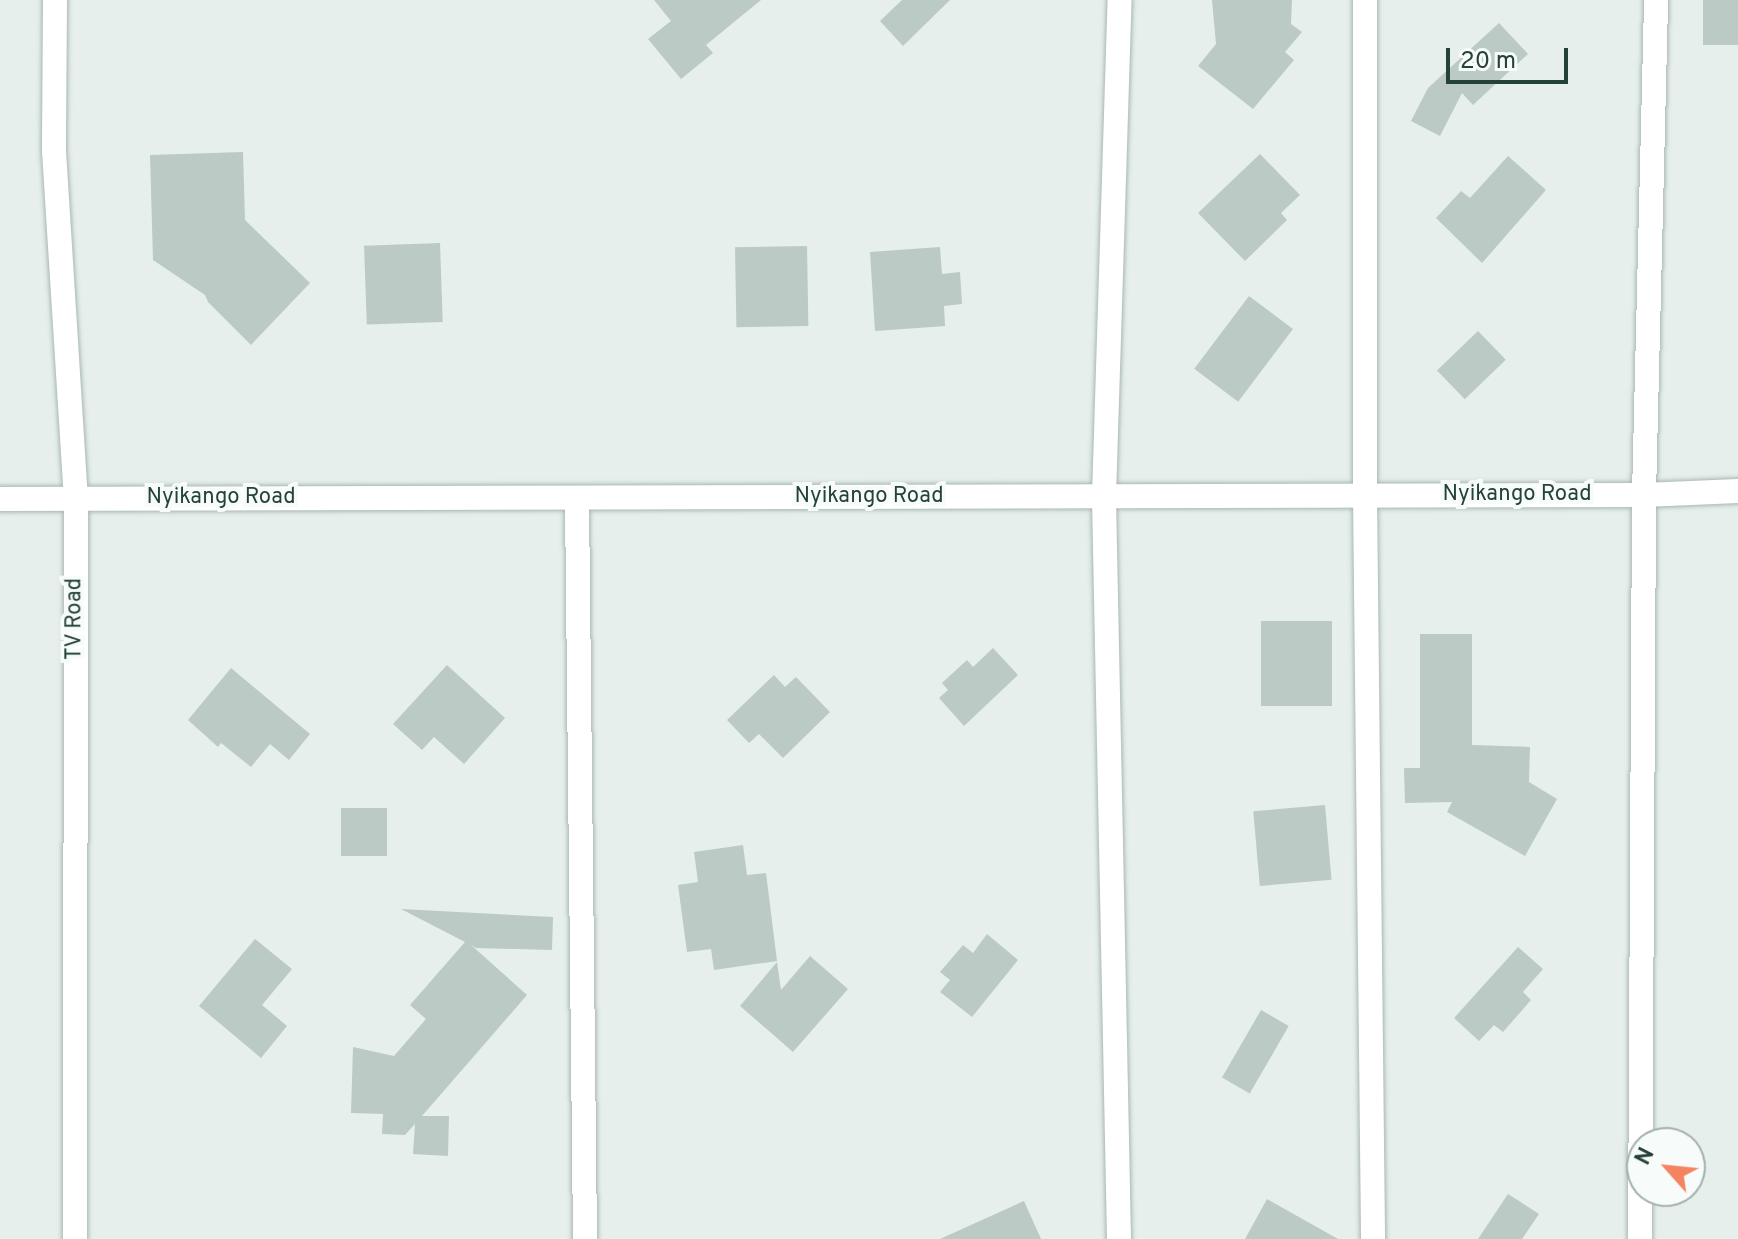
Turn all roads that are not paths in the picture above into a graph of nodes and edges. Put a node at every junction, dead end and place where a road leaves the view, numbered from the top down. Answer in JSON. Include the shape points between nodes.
{"nodes":[{"id":1,"x":55,"y":0,"type":"edge"},
{"id":2,"x":1120,"y":0,"type":"edge"},
{"id":3,"x":1365,"y":0,"type":"edge"},
{"id":4,"x":1656,"y":0,"type":"edge"},
{"id":5,"x":1738,"y":491,"type":"edge"},
{"id":6,"x":1365,"y":495,"type":"junction"},
{"id":7,"x":1644,"y":495,"type":"junction"},
{"id":8,"x":1104,"y":496,"type":"junction"},
{"id":9,"x":76,"y":498,"type":"junction"},
{"id":10,"x":0,"y":499,"type":"edge"},
{"id":11,"x":577,"y":499,"type":"junction"},
{"id":12,"x":75,"y":1239,"type":"edge"},
{"id":13,"x":585,"y":1239,"type":"edge"},
{"id":14,"x":1119,"y":1239,"type":"edge"},
{"id":15,"x":1373,"y":1239,"type":"edge"},
{"id":16,"x":1640,"y":1239,"type":"edge"}],
"edges":[{"from":1,"to":9,"type":"street","name":"TV Road","via":[[54,151]]},
{"from":2,"to":8,"type":"street"},
{"from":3,"to":6,"type":"street"},
{"from":4,"to":7,"type":"street"},
{"from":5,"to":7,"type":"street","name":"Nyikango Road"},
{"from":6,"to":7,"type":"street","name":"Nyikango Road"},
{"from":6,"to":8,"type":"street","name":"Nyikango Road"},
{"from":6,"to":15,"type":"street"},
{"from":7,"to":16,"type":"street"},
{"from":8,"to":11,"type":"street","name":"Nyikango Road"},
{"from":8,"to":14,"type":"street"},
{"from":9,"to":10,"type":"street","name":"Nyikango Road"},
{"from":9,"to":11,"type":"street","name":"Nyikango Road"},
{"from":9,"to":12,"type":"street","name":"TV Road"},
{"from":11,"to":13,"type":"street"}]}
